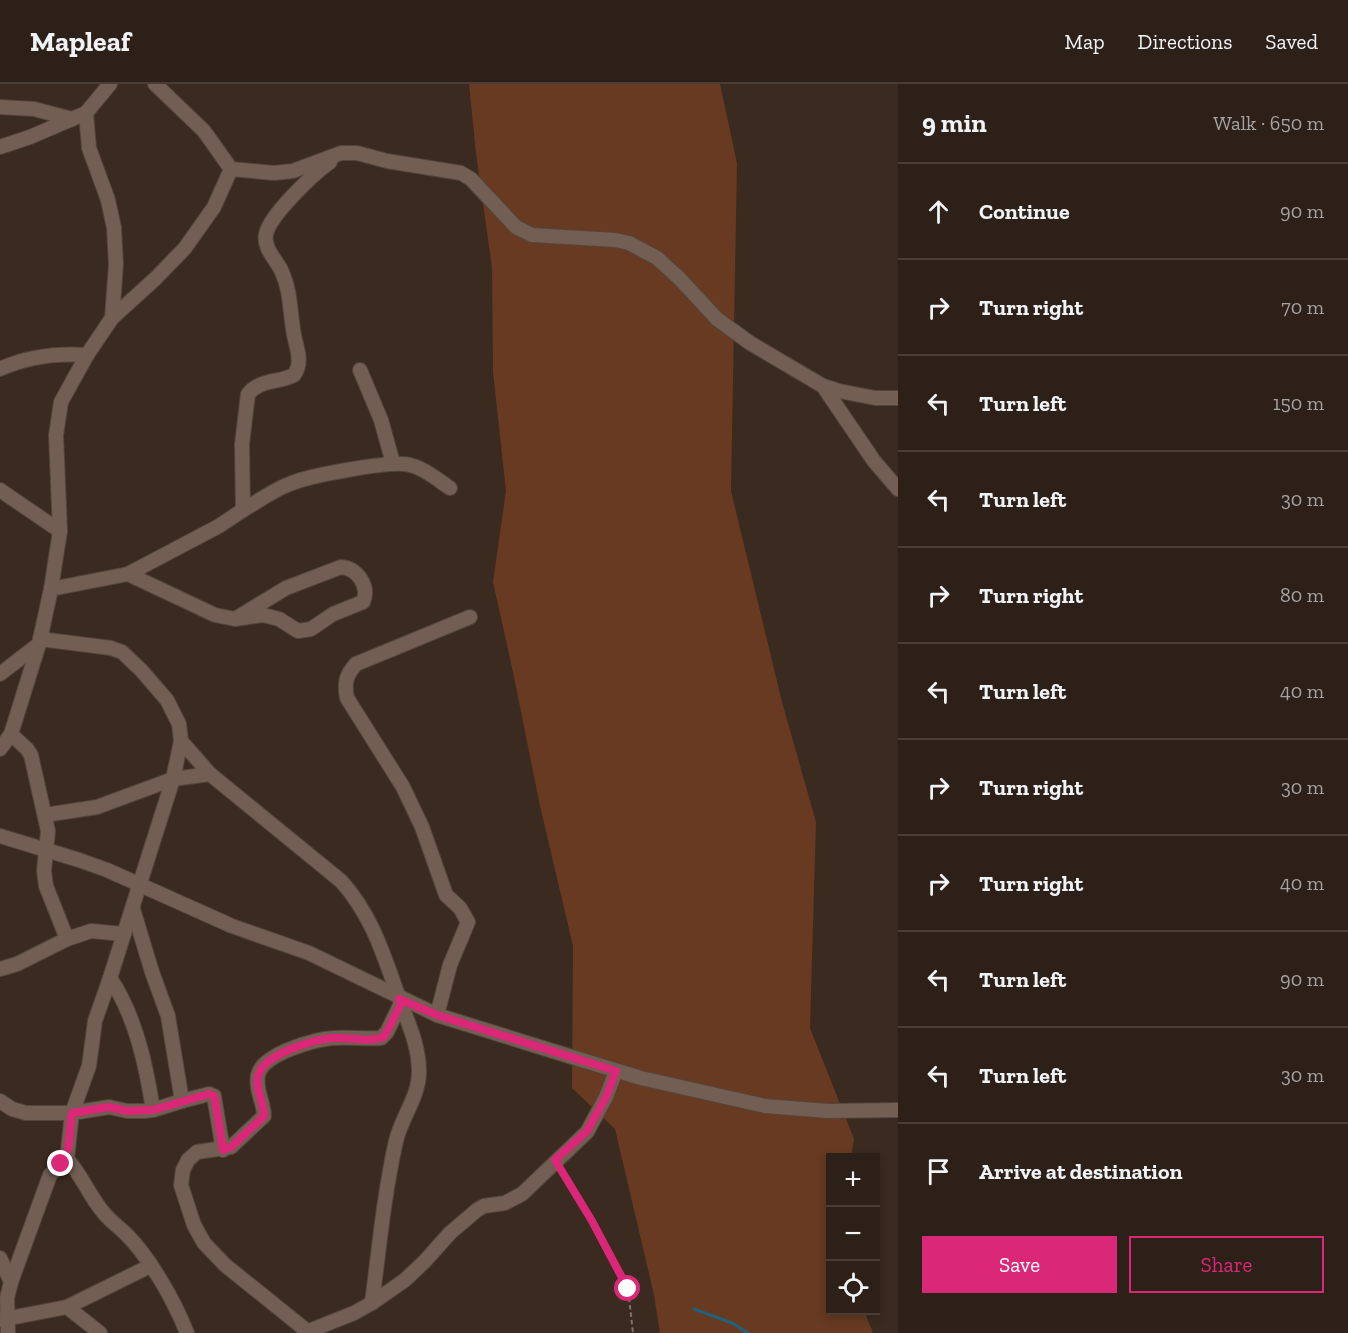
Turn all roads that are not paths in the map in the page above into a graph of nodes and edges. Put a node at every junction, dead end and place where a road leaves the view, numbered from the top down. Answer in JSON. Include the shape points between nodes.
{"nodes":[{"id":1,"x":110,"y":84,"type":"edge"},
{"id":2,"x":155,"y":84,"type":"edge"},
{"id":3,"x":0,"y":107,"type":"edge"},
{"id":4,"x":86,"y":113,"type":"junction"},
{"id":5,"x":72,"y":119,"type":"junction"},
{"id":6,"x":0,"y":147,"type":"edge"},
{"id":7,"x":341,"y":153,"type":"junction"},
{"id":8,"x":231,"y":169,"type":"junction"},
{"id":9,"x":112,"y":318,"type":"junction"},
{"id":10,"x":87,"y":355,"type":"junction"},
{"id":11,"x":0,"y":369,"type":"edge"},
{"id":12,"x":360,"y":370,"type":"dead end"},
{"id":13,"x":823,"y":386,"type":"junction"},
{"id":14,"x":898,"y":398,"type":"edge"},
{"id":15,"x":393,"y":463,"type":"junction"},
{"id":16,"x":450,"y":488,"type":"dead end"},
{"id":17,"x":898,"y":489,"type":"edge"},
{"id":18,"x":0,"y":490,"type":"edge"},
{"id":19,"x":243,"y":510,"type":"junction"},
{"id":20,"x":60,"y":531,"type":"junction"},
{"id":21,"x":128,"y":574,"type":"junction"},
{"id":22,"x":51,"y":589,"type":"junction"},
{"id":23,"x":470,"y":617,"type":"dead end"},
{"id":24,"x":235,"y":619,"type":"junction"},
{"id":25,"x":40,"y":641,"type":"junction"},
{"id":26,"x":0,"y":674,"type":"edge"},
{"id":27,"x":11,"y":734,"type":"junction"},
{"id":28,"x":181,"y":741,"type":"junction"},
{"id":29,"x":0,"y":749,"type":"edge"},
{"id":30,"x":210,"y":774,"type":"junction"},
{"id":31,"x":173,"y":778,"type":"junction"},
{"id":32,"x":45,"y":815,"type":"junction"},
{"id":33,"x":0,"y":836,"type":"edge"},
{"id":34,"x":46,"y":850,"type":"junction"},
{"id":35,"x":138,"y":885,"type":"junction"},
{"id":36,"x":132,"y":907,"type":"junction"},
{"id":37,"x":124,"y":934,"type":"junction"},
{"id":38,"x":67,"y":939,"type":"junction"},
{"id":39,"x":0,"y":969,"type":"edge"},
{"id":40,"x":110,"y":978,"type":"junction"},
{"id":41,"x":400,"y":1001,"type":"junction"},
{"id":42,"x":437,"y":1015,"type":"junction"},
{"id":43,"x":616,"y":1071,"type":"junction"},
{"id":44,"x":0,"y":1101,"type":"edge"},
{"id":45,"x":183,"y":1101,"type":"junction"},
{"id":46,"x":153,"y":1110,"type":"junction"},
{"id":47,"x":898,"y":1110,"type":"edge"},
{"id":48,"x":72,"y":1113,"type":"junction"},
{"id":49,"x":223,"y":1150,"type":"junction"},
{"id":50,"x":67,"y":1159,"type":"junction"},
{"id":51,"x":0,"y":1258,"type":"edge"},
{"id":52,"x":150,"y":1266,"type":"junction"},
{"id":53,"x":11,"y":1282,"type":"junction"},
{"id":54,"x":372,"y":1304,"type":"junction"},
{"id":55,"x":67,"y":1307,"type":"junction"},
{"id":56,"x":3,"y":1319,"type":"edge"},
{"id":57,"x":306,"y":1332,"type":"edge"},
{"id":58,"x":8,"y":1333,"type":"edge"},
{"id":59,"x":100,"y":1333,"type":"edge"},
{"id":60,"x":187,"y":1333,"type":"edge"}],
"edges":[{"from":1,"to":4,"type":"street"},
{"from":2,"to":8,"type":"street","via":[[204,131]]},
{"from":3,"to":5,"type":"street","via":[[34,109]]},
{"from":4,"to":5,"type":"street"},
{"from":4,"to":9,"type":"street","via":[[89,148],[114,228]]},
{"from":5,"to":6,"type":"street"},
{"from":7,"to":8,"type":"street","via":[[293,171]]},
{"from":7,"to":13,"type":"street","via":[[461,173],[516,227],[532,235],[629,243],[657,258],[717,319]]},
{"from":7,"to":19,"type":"street","via":[[297,190],[266,234],[266,243],[288,289],[300,362],[294,375],[262,383],[248,394]]},
{"from":8,"to":9,"type":"street","via":[[214,207],[185,248]]},
{"from":9,"to":10,"type":"street"},
{"from":10,"to":11,"type":"street","via":[[45,355]]},
{"from":10,"to":20,"type":"street","via":[[61,402],[56,435]]},
{"from":12,"to":15,"type":"street","via":[[381,420]]},
{"from":13,"to":14,"type":"street","via":[[874,398]]},
{"from":13,"to":17,"type":"street"},
{"from":15,"to":16,"type":"street","via":[[418,468]]},
{"from":15,"to":19,"type":"street","via":[[305,478]]},
{"from":18,"to":20,"type":"street"},
{"from":19,"to":21,"type":"street"},
{"from":20,"to":22,"type":"street"},
{"from":21,"to":22,"type":"street"},
{"from":21,"to":24,"type":"street","via":[[215,615]]},
{"from":22,"to":25,"type":"street"},
{"from":23,"to":42,"type":"street","via":[[356,664],[345,685],[347,698],[408,797],[446,895],[468,922],[450,964]]},
{"from":24,"to":24,"type":"street","via":[[263,615],[306,631],[363,602],[365,592],[356,571],[341,567],[286,588]]},
{"from":25,"to":26,"type":"street"},
{"from":25,"to":27,"type":"street"},
{"from":25,"to":28,"type":"street","via":[[122,652],[167,700],[179,724]]},
{"from":27,"to":29,"type":"street"},
{"from":27,"to":32,"type":"street","via":[[31,755]]},
{"from":28,"to":30,"type":"street"},
{"from":28,"to":31,"type":"street"},
{"from":30,"to":31,"type":"street"},
{"from":30,"to":41,"type":"street","via":[[351,892],[378,937]]},
{"from":31,"to":32,"type":"street","via":[[97,807]]},
{"from":31,"to":35,"type":"street"},
{"from":32,"to":34,"type":"street"},
{"from":33,"to":34,"type":"street"},
{"from":34,"to":35,"type":"street"},
{"from":34,"to":38,"type":"street","via":[[46,886]]},
{"from":35,"to":36,"type":"street"},
{"from":35,"to":41,"type":"street","via":[[232,926],[309,953]]},
{"from":36,"to":37,"type":"street"},
{"from":36,"to":45,"type":"street","via":[[168,1016]]},
{"from":37,"to":38,"type":"street","via":[[91,931]]},
{"from":37,"to":40,"type":"street"},
{"from":38,"to":39,"type":"street"},
{"from":40,"to":46,"type":"street","via":[[132,1017]]},
{"from":40,"to":48,"type":"street"},
{"from":41,"to":42,"type":"street"},
{"from":41,"to":49,"type":"street","via":[[381,1038],[333,1038],[306,1043],[266,1062],[257,1078],[264,1116]]},
{"from":41,"to":54,"type":"street","via":[[417,1044],[419,1075],[397,1138],[390,1172]]},
{"from":42,"to":43,"type":"street"},
{"from":43,"to":47,"type":"street","via":[[765,1106],[828,1111]]},
{"from":43,"to":54,"type":"street","via":[[587,1131],[522,1194],[477,1210],[405,1280]]},
{"from":44,"to":48,"type":"street","via":[[19,1112]]},
{"from":45,"to":46,"type":"street"},
{"from":45,"to":49,"type":"street","via":[[214,1096]]},
{"from":46,"to":48,"type":"street","via":[[109,1107]]},
{"from":48,"to":50,"type":"street"},
{"from":49,"to":57,"type":"street","via":[[197,1152],[183,1170],[181,1185],[194,1225],[204,1243],[225,1264]]},
{"from":50,"to":52,"type":"street","via":[[103,1212],[128,1236]]},
{"from":50,"to":53,"type":"street","via":[[50,1174]]},
{"from":51,"to":53,"type":"street"},
{"from":52,"to":55,"type":"street"},
{"from":52,"to":60,"type":"street"},
{"from":53,"to":56,"type":"street"},
{"from":54,"to":57,"type":"street"},
{"from":55,"to":56,"type":"street"},
{"from":55,"to":59,"type":"street"},
{"from":56,"to":58,"type":"street"}]}
